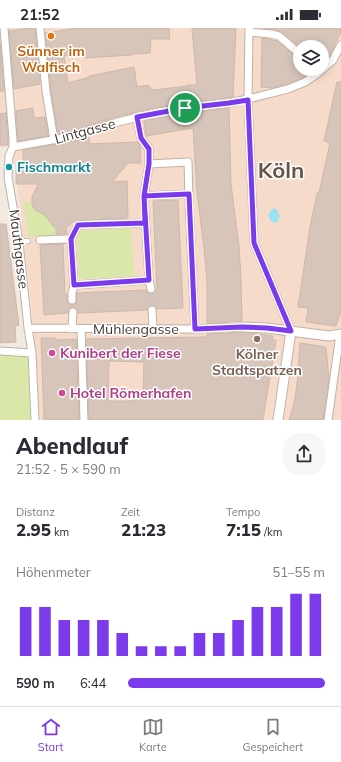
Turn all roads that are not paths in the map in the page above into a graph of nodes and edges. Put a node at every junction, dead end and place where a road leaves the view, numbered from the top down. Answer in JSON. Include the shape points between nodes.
{"nodes":[{"id":1,"x":4,"y":28,"type":"edge"},
{"id":2,"x":40,"y":28,"type":"edge"},
{"id":3,"x":249,"y":30,"type":"edge"},
{"id":4,"x":341,"y":46,"type":"edge"},
{"id":5,"x":293,"y":48,"type":"edge"},
{"id":6,"x":329,"y":63,"type":"edge"},
{"id":7,"x":311,"y":76,"type":"edge"},
{"id":8,"x":248,"y":100,"type":"junction"},
{"id":9,"x":137,"y":117,"type":"junction"},
{"id":10,"x":54,"y":140,"type":"junction"},
{"id":11,"x":12,"y":146,"type":"junction"},
{"id":12,"x":149,"y":164,"type":"junction"},
{"id":13,"x":144,"y":196,"type":"junction"},
{"id":14,"x":189,"y":197,"type":"junction"},
{"id":15,"x":145,"y":223,"type":"junction"},
{"id":16,"x":69,"y":239,"type":"junction"},
{"id":17,"x":40,"y":240,"type":"dead end"},
{"id":18,"x":28,"y":241,"type":"dead end"},
{"id":19,"x":19,"y":242,"type":"junction"},
{"id":20,"x":149,"y":280,"type":"junction"},
{"id":21,"x":74,"y":285,"type":"junction"},
{"id":22,"x":151,"y":290,"type":"tunnel mouth"},
{"id":23,"x":72,"y":300,"type":"dead end"},
{"id":24,"x":152,"y":310,"type":"tunnel mouth"},
{"id":25,"x":73,"y":312,"type":"dead end"},
{"id":26,"x":244,"y":327,"type":"joint"},
{"id":27,"x":28,"y":328,"type":"junction"},
{"id":28,"x":72,"y":329,"type":"junction"},
{"id":29,"x":82,"y":329,"type":"junction"},
{"id":30,"x":153,"y":329,"type":"junction"},
{"id":31,"x":195,"y":329,"type":"junction"},
{"id":32,"x":291,"y":331,"type":"junction"},
{"id":33,"x":341,"y":334,"type":"edge"},
{"id":34,"x":0,"y":350,"type":"edge"},
{"id":35,"x":32,"y":353,"type":"junction"},
{"id":36,"x":35,"y":420,"type":"edge"},
{"id":37,"x":84,"y":420,"type":"edge"},
{"id":38,"x":278,"y":420,"type":"edge"},
{"id":39,"x":328,"y":420,"type":"edge"}],
"edges":[{"from":1,"to":11,"type":"street","name":"Mauthgasse"},
{"from":2,"to":10,"type":"street"},
{"from":3,"to":5,"type":"street","via":[[279,36]]},
{"from":3,"to":8,"type":"street"},
{"from":4,"to":6,"type":"street","name":"Lintgasse"},
{"from":7,"to":8,"type":"street","name":"Lintgasse","via":[[305,82],[288,89]]},
{"from":8,"to":9,"type":"street","name":"Lintgasse"},
{"from":8,"to":32,"type":"street","via":[[254,243]]},
{"from":9,"to":10,"type":"street","name":"Lintgasse"},
{"from":9,"to":12,"type":"street","via":[[141,138],[149,149]]},
{"from":10,"to":11,"type":"street","name":"Lintgasse"},
{"from":11,"to":19,"type":"street","name":"Mauthgasse","via":[[8,177]]},
{"from":12,"to":13,"type":"street"},
{"from":12,"to":14,"type":"street","via":[[188,162]]},
{"from":13,"to":14,"type":"street"},
{"from":13,"to":15,"type":"street"},
{"from":14,"to":31,"type":"street"},
{"from":15,"to":16,"type":"street","via":[[78,225]]},
{"from":15,"to":20,"type":"street"},
{"from":16,"to":17,"type":"street"},
{"from":16,"to":21,"type":"street"},
{"from":18,"to":19,"type":"lane"},
{"from":19,"to":27,"type":"street","name":"Mauthgasse"},
{"from":20,"to":21,"type":"street"},
{"from":20,"to":22,"type":"street"},
{"from":21,"to":23,"type":"street"},
{"from":24,"to":30,"type":"street"},
{"from":25,"to":28,"type":"street"},
{"from":26,"to":31,"type":"street","name":"Mühlengasse"},
{"from":26,"to":32,"type":"street"},
{"from":27,"to":28,"type":"street","name":"Mühlengasse"},
{"from":27,"to":35,"type":"street","name":"Mauthgasse"},
{"from":28,"to":29,"type":"street","name":"Mühlengasse"},
{"from":29,"to":30,"type":"street","name":"Mühlengasse"},
{"from":29,"to":37,"type":"street"},
{"from":30,"to":31,"type":"street","name":"Mühlengasse"},
{"from":32,"to":33,"type":"street","via":[[329,336]]},
{"from":32,"to":38,"type":"street"},
{"from":33,"to":39,"type":"street"},
{"from":34,"to":35,"type":"street"},
{"from":35,"to":36,"type":"street","name":"Mauthgasse"}]}
